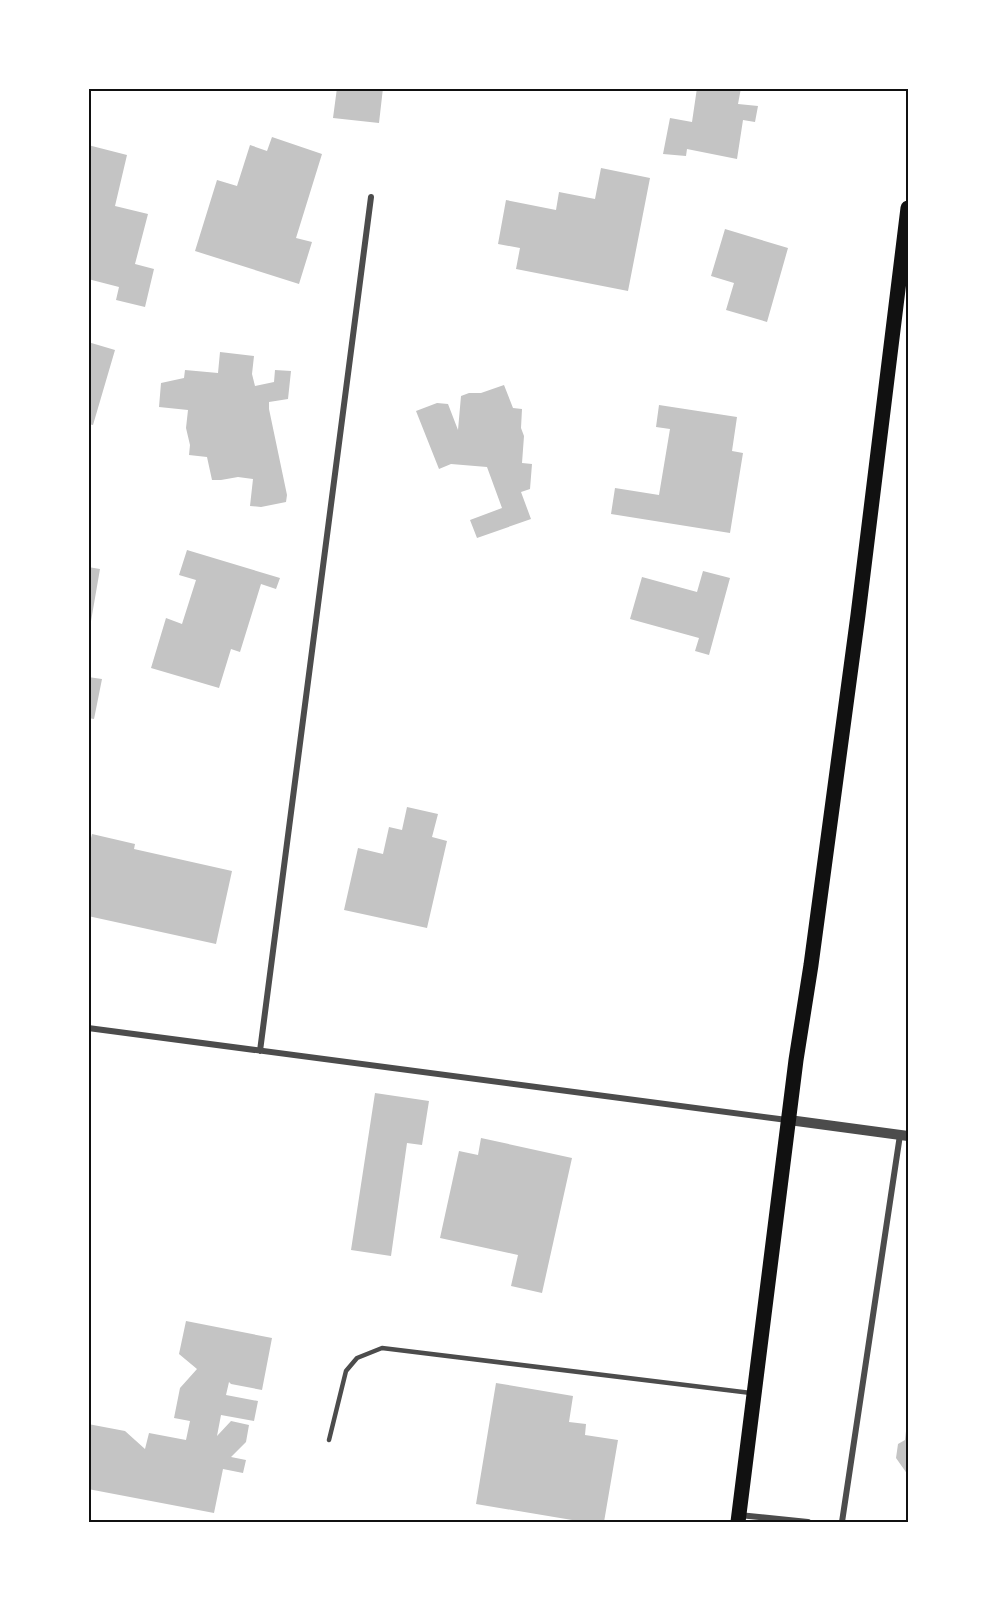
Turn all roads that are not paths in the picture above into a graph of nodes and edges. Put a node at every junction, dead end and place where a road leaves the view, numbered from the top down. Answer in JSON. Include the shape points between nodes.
{"nodes":[{"id":1,"x":371,"y":197,"type":"dead end"},
{"id":2,"x":909,"y":208,"type":"edge"},
{"id":3,"x":88,"y":1028,"type":"edge"},
{"id":4,"x":260,"y":1051,"type":"junction"},
{"id":5,"x":789,"y":1120,"type":"junction"},
{"id":6,"x":904,"y":1136,"type":"edge"},
{"id":7,"x":755,"y":1394,"type":"junction"},
{"id":8,"x":329,"y":1440,"type":"dead end"},
{"id":9,"x":738,"y":1519,"type":"edge"},
{"id":10,"x":808,"y":1522,"type":"edge"},
{"id":11,"x":842,"y":1522,"type":"edge"}],
"edges":[{"from":1,"to":4,"type":"street"},
{"from":2,"to":5,"type":"main road"},
{"from":3,"to":4,"type":"street"},
{"from":4,"to":5,"type":"street"},
{"from":5,"to":6,"type":"street"},
{"from":5,"to":7,"type":"main road"},
{"from":6,"to":11,"type":"street"},
{"from":7,"to":8,"type":"lane","via":[[382,1348],[357,1358],[346,1371]]},
{"from":7,"to":9,"type":"main road"},
{"from":9,"to":10,"type":"street"}]}
